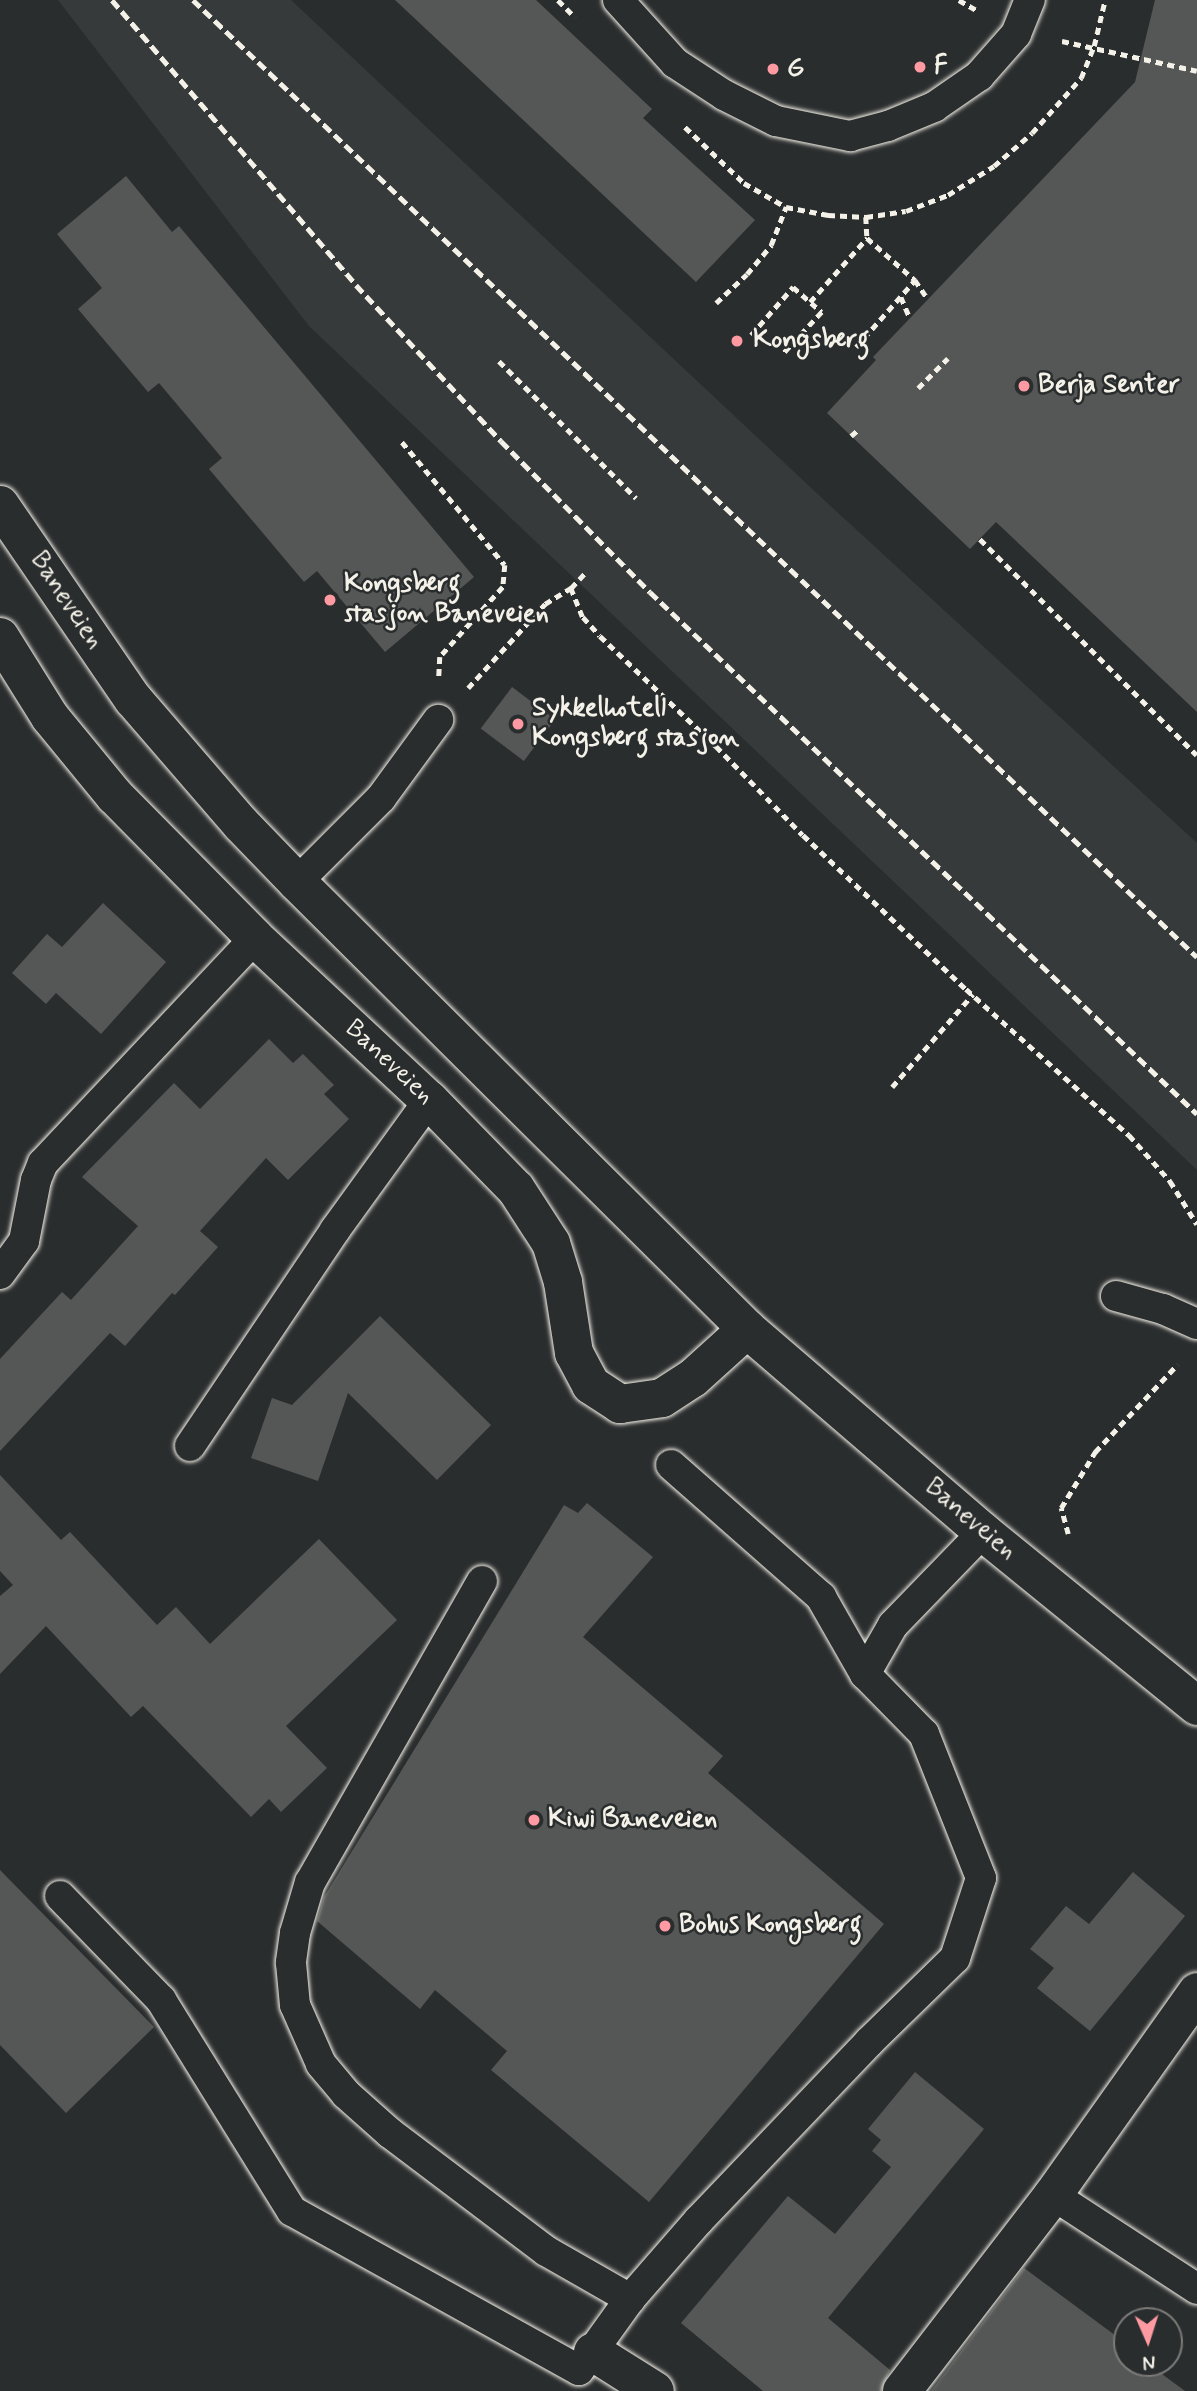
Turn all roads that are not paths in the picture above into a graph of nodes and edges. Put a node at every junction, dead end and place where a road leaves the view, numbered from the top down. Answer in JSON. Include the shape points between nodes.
{"nodes":[{"id":1,"x":618,"y":0,"type":"edge"},
{"id":2,"x":1030,"y":0,"type":"edge"},
{"id":3,"x":0,"y":505,"type":"edge"},
{"id":4,"x":0,"y":637,"type":"edge"},
{"id":5,"x":438,"y":719,"type":"road end"},
{"id":6,"x":297,"y":882,"type":"junction"},
{"id":7,"x":256,"y":938,"type":"junction"},
{"id":8,"x":429,"y":1100,"type":"junction"},
{"id":9,"x":0,"y":1275,"type":"edge"},
{"id":10,"x":1116,"y":1296,"type":"dead end"},
{"id":11,"x":1197,"y":1324,"type":"edge"},
{"id":12,"x":747,"y":1329,"type":"junction"},
{"id":13,"x":190,"y":1446,"type":"dead end"},
{"id":14,"x":671,"y":1465,"type":"dead end"},
{"id":15,"x":983,"y":1532,"type":"junction"},
{"id":16,"x":482,"y":1581,"type":"dead end"},
{"id":17,"x":865,"y":1674,"type":"junction"},
{"id":18,"x":1197,"y":1706,"type":"edge"},
{"id":19,"x":60,"y":1896,"type":"dead end"},
{"id":20,"x":1197,"y":1992,"type":"edge"},
{"id":21,"x":1053,"y":2195,"type":"junction"},
{"id":22,"x":1197,"y":2289,"type":"edge"},
{"id":23,"x":630,"y":2299,"type":"junction"},
{"id":24,"x":584,"y":2371,"type":"edge"},
{"id":25,"x":654,"y":2391,"type":"edge"},
{"id":26,"x":902,"y":2391,"type":"edge"}],
"edges":[{"from":1,"to":2,"type":"lane","via":[[675,63],[724,95],[776,121],[850,136],[934,107],[979,76],[1016,34]]},
{"from":3,"to":6,"type":"street","name":"Baneveien","via":[[133,699]]},
{"from":4,"to":7,"type":"street","name":"Baneveien","via":[[50,717],[115,796]]},
{"from":5,"to":6,"type":"lane","via":[[382,798]]},
{"from":6,"to":12,"type":"street","name":"Baneveien"},
{"from":7,"to":8,"type":"street","name":"Baneveien"},
{"from":7,"to":9,"type":"lane","via":[[43,1163],[24,1241]]},
{"from":8,"to":12,"type":"street","name":"Baneveien","via":[[516,1189],[551,1243],[563,1282],[574,1353],[591,1385],[620,1404],[662,1398],[693,1378]]},
{"from":8,"to":13,"type":"lane"},
{"from":10,"to":11,"type":"lane"},
{"from":12,"to":15,"type":"street","name":"Baneveien"},
{"from":14,"to":17,"type":"lane","via":[[821,1597]]},
{"from":15,"to":17,"type":"lane","via":[[893,1625]]},
{"from":15,"to":18,"type":"street","name":"Baneveien"},
{"from":16,"to":23,"type":"lane","via":[[310,1882],[291,1963],[295,2005],[321,2064],[346,2094],[390,2133],[545,2251]]},
{"from":17,"to":23,"type":"lane","via":[[924,1734],[981,1878],[955,1958],[698,2220]]},
{"from":19,"to":24,"type":"lane","via":[[161,2000],[292,2211]]},
{"from":20,"to":21,"type":"street"},
{"from":21,"to":22,"type":"lane"},
{"from":21,"to":26,"type":"street"},
{"from":23,"to":24,"type":"lane"},
{"from":24,"to":25,"type":"street"}]}
